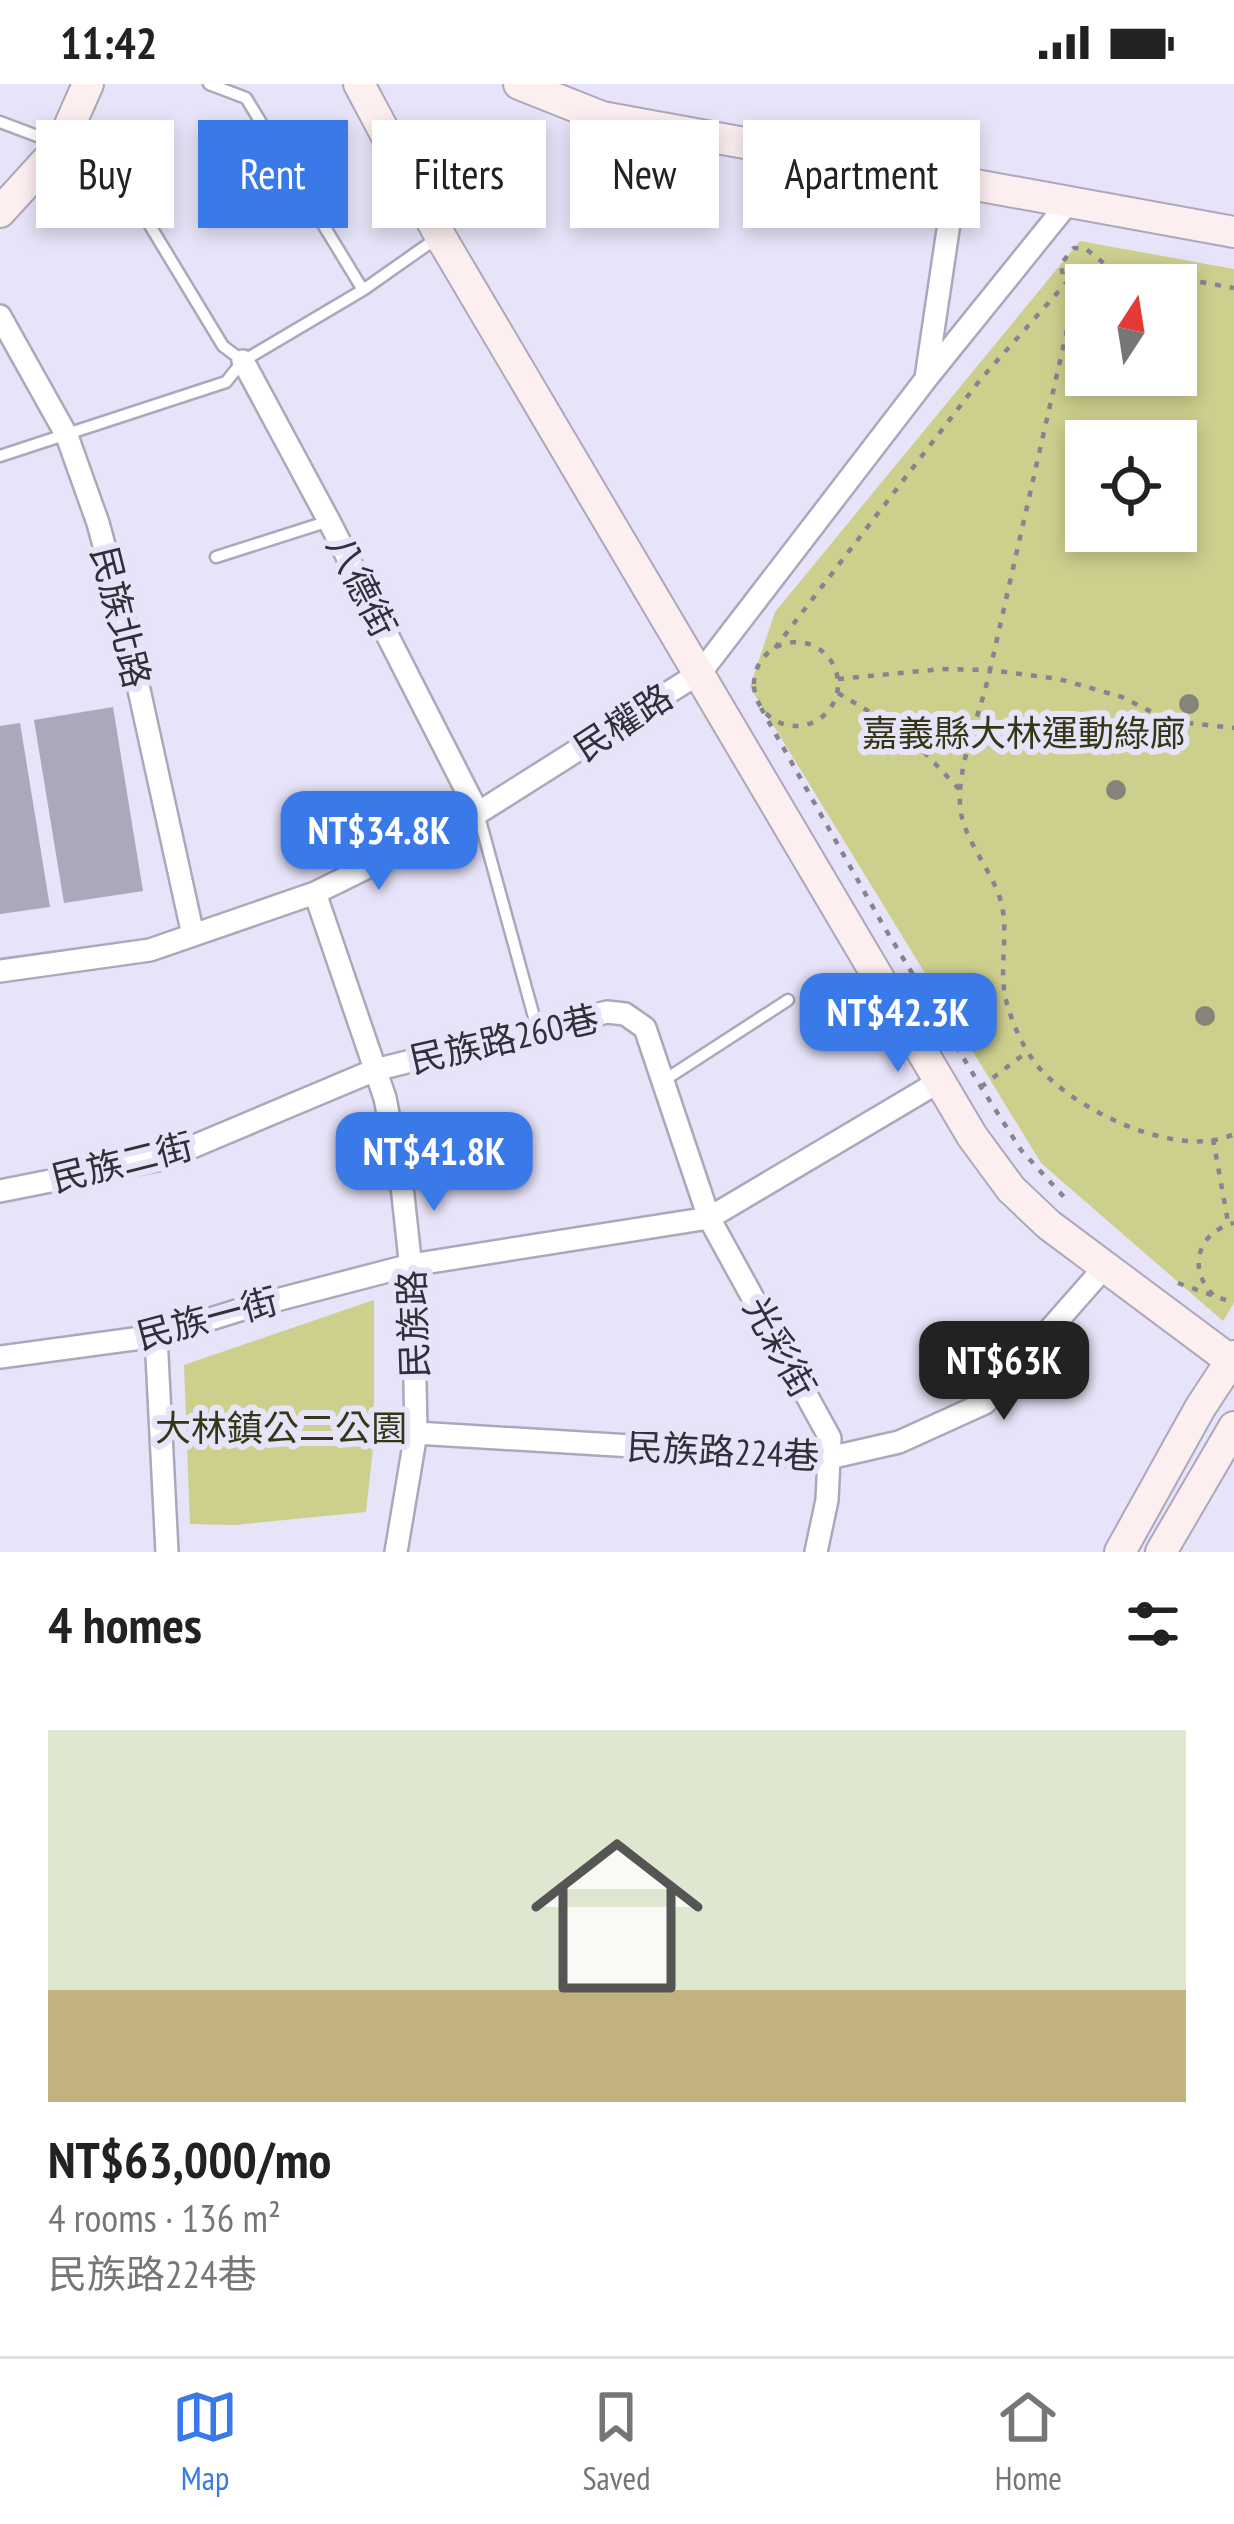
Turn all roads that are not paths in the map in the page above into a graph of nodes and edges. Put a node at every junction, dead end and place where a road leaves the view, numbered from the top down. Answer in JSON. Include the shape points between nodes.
{"nodes":[{"id":1,"x":88,"y":84,"type":"edge"},
{"id":2,"x":208,"y":84,"type":"edge"},
{"id":3,"x":359,"y":84,"type":"edge"},
{"id":4,"x":520,"y":84,"type":"edge"},
{"id":5,"x":72,"y":120,"type":"edge"},
{"id":6,"x":0,"y":122,"type":"edge"},
{"id":7,"x":36,"y":136,"type":"edge"},
{"id":8,"x":743,"y":143,"type":"edge"},
{"id":9,"x":36,"y":172,"type":"edge"},
{"id":10,"x":980,"y":187,"type":"edge"},
{"id":11,"x":1068,"y":203,"type":"junction"},
{"id":12,"x":0,"y":212,"type":"edge"},
{"id":13,"x":152,"y":228,"type":"edge"},
{"id":14,"x":949,"y":228,"type":"edge"},
{"id":15,"x":1234,"y":232,"type":"edge"},
{"id":16,"x":440,"y":236,"type":"junction"},
{"id":17,"x":363,"y":290,"type":"junction"},
{"id":18,"x":0,"y":316,"type":"edge"},
{"id":19,"x":243,"y":361,"type":"junction"},
{"id":20,"x":926,"y":379,"type":"junction"},
{"id":21,"x":67,"y":436,"type":"junction"},
{"id":22,"x":0,"y":456,"type":"edge"},
{"id":23,"x":329,"y":521,"type":"junction"},
{"id":24,"x":216,"y":557,"type":"dead end"},
{"id":25,"x":701,"y":672,"type":"junction"},
{"id":26,"x":478,"y":813,"type":"junction"},
{"id":27,"x":315,"y":893,"type":"junction"},
{"id":28,"x":193,"y":934,"type":"junction"},
{"id":29,"x":0,"y":971,"type":"edge"},
{"id":30,"x":788,"y":1000,"type":"dead end"},
{"id":31,"x":537,"y":1028,"type":"junction"},
{"id":32,"x":374,"y":1070,"type":"junction"},
{"id":33,"x":663,"y":1082,"type":"junction"},
{"id":34,"x":940,"y":1082,"type":"junction"},
{"id":35,"x":0,"y":1191,"type":"edge"},
{"id":36,"x":709,"y":1218,"type":"junction"},
{"id":37,"x":411,"y":1265,"type":"junction"},
{"id":38,"x":1103,"y":1268,"type":"junction"},
{"id":39,"x":156,"y":1336,"type":"junction"},
{"id":40,"x":0,"y":1357,"type":"edge"},
{"id":41,"x":1232,"y":1359,"type":"edge"},
{"id":42,"x":1234,"y":1427,"type":"edge"},
{"id":43,"x":416,"y":1433,"type":"junction"},
{"id":44,"x":829,"y":1458,"type":"junction"},
{"id":45,"x":167,"y":1552,"type":"edge"},
{"id":46,"x":396,"y":1552,"type":"edge"},
{"id":47,"x":816,"y":1552,"type":"edge"},
{"id":48,"x":1120,"y":1552,"type":"edge"},
{"id":49,"x":1161,"y":1552,"type":"edge"}],
"edges":[{"from":1,"to":5,"type":"street"},
{"from":2,"to":17,"type":"lane","via":[[246,98]]},
{"from":3,"to":16,"type":"street"},
{"from":4,"to":8,"type":"street","via":[[602,117]]},
{"from":6,"to":7,"type":"lane"},
{"from":9,"to":12,"type":"street"},
{"from":10,"to":11,"type":"street"},
{"from":11,"to":15,"type":"street"},
{"from":11,"to":20,"type":"street","name":"民權路"},
{"from":13,"to":19,"type":"lane","via":[[223,346]]},
{"from":14,"to":20,"type":"street","name":"民權路"},
{"from":16,"to":17,"type":"lane"},
{"from":16,"to":25,"type":"street"},
{"from":17,"to":19,"type":"lane"},
{"from":18,"to":21,"type":"street","name":"民族北路"},
{"from":19,"to":21,"type":"lane","via":[[226,382]]},
{"from":19,"to":23,"type":"street","name":"八德街"},
{"from":20,"to":25,"type":"street","name":"民權路"},
{"from":21,"to":22,"type":"lane"},
{"from":21,"to":28,"type":"street","name":"民族北路","via":[[121,608]]},
{"from":23,"to":24,"type":"lane"},
{"from":23,"to":26,"type":"street","name":"八德街"},
{"from":25,"to":26,"type":"street","name":"民權路"},
{"from":25,"to":34,"type":"street"},
{"from":26,"to":27,"type":"street","name":"民權路"},
{"from":26,"to":31,"type":"lane"},
{"from":27,"to":28,"type":"street","name":"民權路"},
{"from":27,"to":32,"type":"street","name":"民族路"},
{"from":28,"to":29,"type":"street","name":"民權路","via":[[150,950]]},
{"from":30,"to":33,"type":"lane"},
{"from":31,"to":32,"type":"street","name":"民族路260巷"},
{"from":31,"to":33,"type":"street","name":"民族路260巷","via":[[625,1014],[645,1028]]},
{"from":32,"to":35,"type":"street","name":"民族二街","via":[[166,1157]]},
{"from":32,"to":37,"type":"street","name":"民族路"},
{"from":33,"to":36,"type":"street","name":"民族路260巷"},
{"from":34,"to":36,"type":"street"},
{"from":34,"to":38,"type":"street","via":[[1011,1189]]},
{"from":36,"to":37,"type":"street","name":"民族一街"},
{"from":36,"to":44,"type":"street","name":"光彩街","via":[[830,1438]]},
{"from":37,"to":39,"type":"street","name":"民族一街"},
{"from":37,"to":43,"type":"street","name":"民族路"},
{"from":38,"to":41,"type":"street"},
{"from":38,"to":44,"type":"street","name":"民族路224巷","via":[[985,1403],[899,1442]]},
{"from":39,"to":40,"type":"street","name":"民族一街"},
{"from":39,"to":45,"type":"street"},
{"from":41,"to":48,"type":"street"},
{"from":42,"to":49,"type":"street"},
{"from":43,"to":44,"type":"street","name":"民族路224巷"},
{"from":43,"to":46,"type":"street","name":"民族路"},
{"from":44,"to":47,"type":"street","name":"光彩街"}]}
